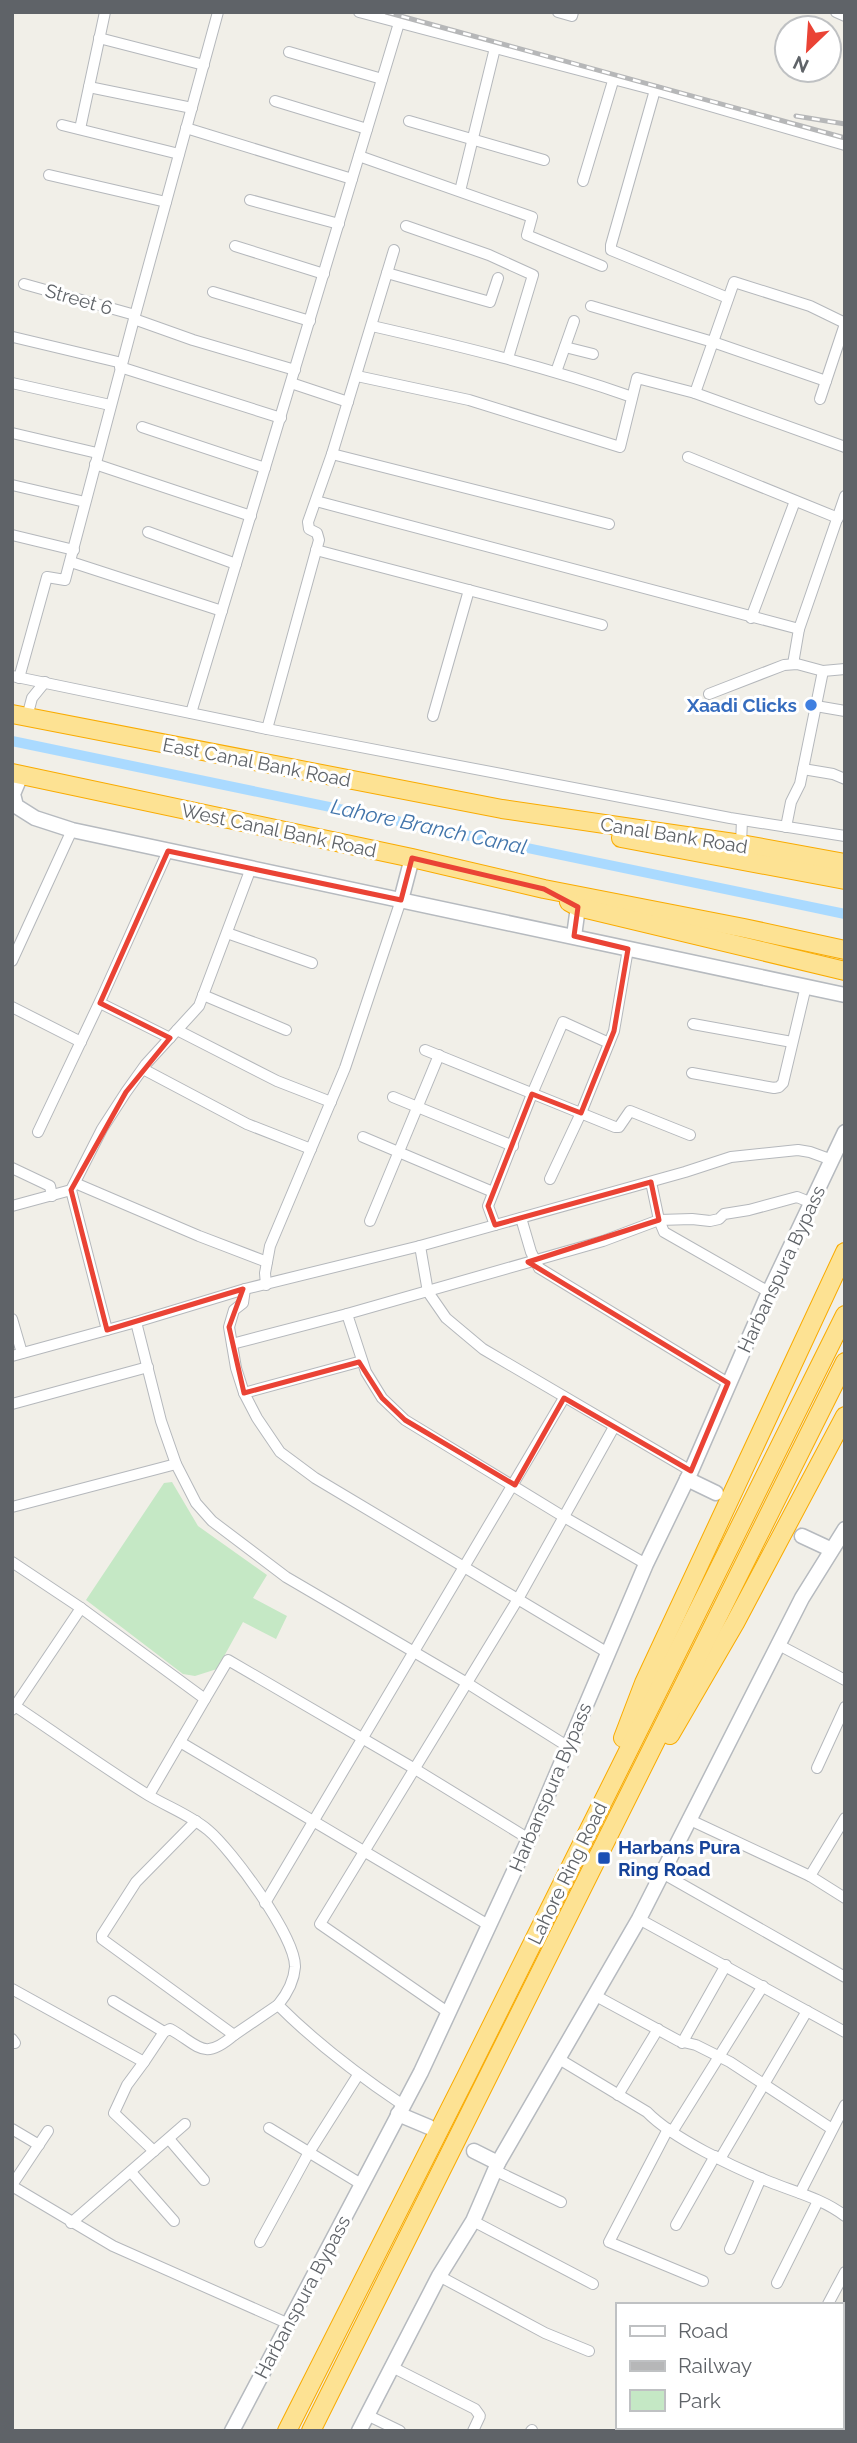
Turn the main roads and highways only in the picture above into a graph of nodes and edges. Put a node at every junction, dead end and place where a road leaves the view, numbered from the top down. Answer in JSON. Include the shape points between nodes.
{"nodes":[{"id":1,"x":19,"y":715,"type":"edge"},
{"id":2,"x":17,"y":774,"type":"edge"},
{"id":3,"x":502,"y":809,"type":"junction"},
{"id":4,"x":845,"y":863,"type":"edge"},
{"id":5,"x":845,"y":880,"type":"edge"},
{"id":6,"x":544,"y":889,"type":"junction"},
{"id":7,"x":845,"y":950,"type":"edge"},
{"id":8,"x":845,"y":971,"type":"edge"},
{"id":9,"x":845,"y":1252,"type":"edge"},
{"id":10,"x":845,"y":1315,"type":"edge"},
{"id":11,"x":845,"y":1362,"type":"edge"},
{"id":12,"x":845,"y":1416,"type":"edge"},
{"id":13,"x":580,"y":1846,"type":"junction"},
{"id":14,"x":598,"y":1856,"type":"junction"},
{"id":15,"x":288,"y":2431,"type":"edge"},
{"id":16,"x":310,"y":2431,"type":"edge"}],
"edges":[{"from":1,"to":3,"type":"highway","name":"East Canal Bank Road"},
{"from":2,"to":6,"type":"highway","name":"West Canal Bank Road"},
{"from":3,"to":4,"type":"highway","name":"Canal Bank Road"},
{"from":3,"to":5,"type":"highway","via":[[613,837]]},
{"from":6,"to":7,"type":"highway"},
{"from":6,"to":8,"type":"highway","via":[[578,907]]},
{"from":9,"to":13,"type":"highway","via":[[644,1683]]},
{"from":10,"to":13,"type":"highway","name":"Lahore Ring Road"},
{"from":11,"to":14,"type":"highway","name":"Lahore Ring Road"},
{"from":12,"to":14,"type":"highway","via":[[735,1623]]},
{"from":13,"to":15,"type":"highway","name":"Lahore Ring Road"},
{"from":14,"to":16,"type":"highway","name":"Lahore Ring Road"}]}
